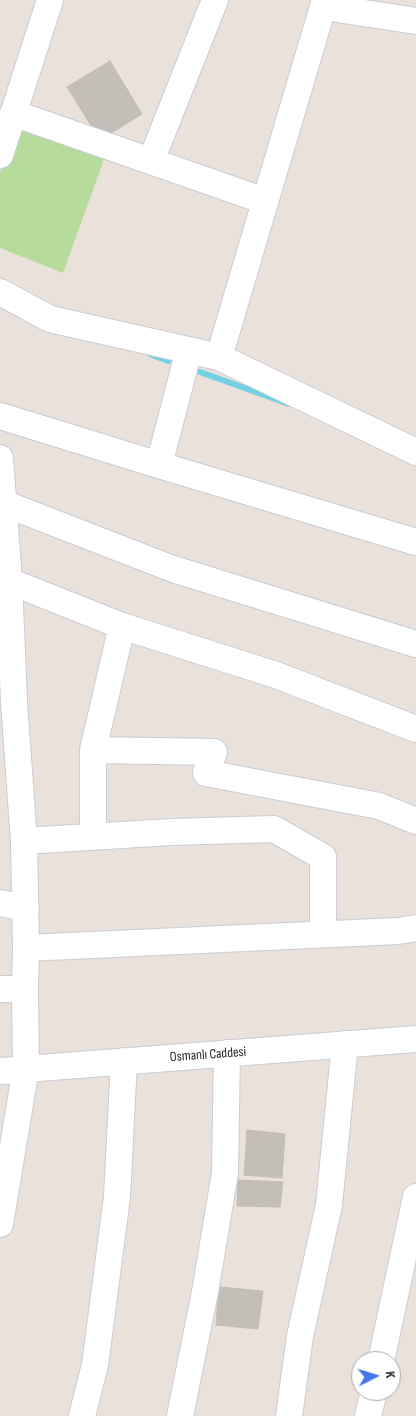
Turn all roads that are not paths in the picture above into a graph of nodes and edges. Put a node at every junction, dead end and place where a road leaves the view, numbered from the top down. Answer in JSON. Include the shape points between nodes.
{"nodes":[{"id":1,"x":50,"y":0,"type":"edge"},
{"id":2,"x":215,"y":0,"type":"edge"},
{"id":3,"x":324,"y":3,"type":"edge"},
{"id":4,"x":416,"y":21,"type":"edge"},
{"id":5,"x":13,"y":113,"type":"junction"},
{"id":6,"x":0,"y":155,"type":"edge"},
{"id":7,"x":151,"y":161,"type":"junction"},
{"id":8,"x":265,"y":201,"type":"junction"},
{"id":9,"x":0,"y":292,"type":"edge"},
{"id":10,"x":189,"y":350,"type":"junction"},
{"id":11,"x":219,"y":357,"type":"junction"},
{"id":12,"x":0,"y":416,"type":"edge"},
{"id":13,"x":416,"y":452,"type":"edge"},
{"id":14,"x":0,"y":458,"type":"edge"},
{"id":15,"x":159,"y":465,"type":"junction"},
{"id":16,"x":3,"y":502,"type":"junction"},
{"id":17,"x":416,"y":542,"type":"edge"},
{"id":18,"x":9,"y":582,"type":"junction"},
{"id":19,"x":122,"y":626,"type":"junction"},
{"id":20,"x":416,"y":644,"type":"edge"},
{"id":21,"x":7,"y":700,"type":"edge"},
{"id":22,"x":416,"y":729,"type":"edge"},
{"id":23,"x":93,"y":750,"type":"junction"},
{"id":24,"x":10,"y":804,"type":"edge"},
{"id":25,"x":416,"y":822,"type":"edge"},
{"id":26,"x":93,"y":836,"type":"junction"},
{"id":27,"x":24,"y":841,"type":"junction"},
{"id":28,"x":0,"y":903,"type":"edge"},
{"id":29,"x":26,"y":908,"type":"junction"},
{"id":30,"x":416,"y":928,"type":"edge"},
{"id":31,"x":322,"y":934,"type":"junction"},
{"id":32,"x":26,"y":948,"type":"junction"},
{"id":33,"x":12,"y":989,"type":"edge"},
{"id":34,"x":416,"y":1039,"type":"edge"},
{"id":35,"x":345,"y":1044,"type":"junction"},
{"id":36,"x":227,"y":1053,"type":"junction"},
{"id":37,"x":124,"y":1061,"type":"junction"},
{"id":38,"x":26,"y":1068,"type":"junction"},
{"id":39,"x":0,"y":1071,"type":"edge"},
{"id":40,"x":416,"y":1197,"type":"edge"},
{"id":41,"x":0,"y":1224,"type":"edge"},
{"id":42,"x":383,"y":1351,"type":"edge"},
{"id":43,"x":372,"y":1401,"type":"edge"},
{"id":44,"x":82,"y":1416,"type":"edge"},
{"id":45,"x":180,"y":1416,"type":"edge"},
{"id":46,"x":288,"y":1416,"type":"edge"},
{"id":47,"x":368,"y":1416,"type":"edge"}],
"edges":[{"from":1,"to":5,"type":"street"},
{"from":2,"to":7,"type":"street"},
{"from":3,"to":4,"type":"street"},
{"from":3,"to":8,"type":"street"},
{"from":5,"to":6,"type":"street"},
{"from":5,"to":7,"type":"street"},
{"from":7,"to":8,"type":"street"},
{"from":8,"to":11,"type":"street"},
{"from":9,"to":10,"type":"street","via":[[50,319]]},
{"from":10,"to":11,"type":"street"},
{"from":10,"to":15,"type":"street"},
{"from":11,"to":13,"type":"street"},
{"from":12,"to":15,"type":"street"},
{"from":14,"to":16,"type":"street"},
{"from":15,"to":17,"type":"street"},
{"from":16,"to":18,"type":"street"},
{"from":16,"to":20,"type":"street","via":[[173,569]]},
{"from":18,"to":19,"type":"street"},
{"from":18,"to":21,"type":"street"},
{"from":19,"to":22,"type":"street","via":[[276,675]]},
{"from":19,"to":23,"type":"street"},
{"from":21,"to":24,"type":"street"},
{"from":23,"to":25,"type":"street","via":[[214,752],[206,773],[379,806]]},
{"from":23,"to":26,"type":"street"},
{"from":24,"to":27,"type":"street"},
{"from":26,"to":27,"type":"street"},
{"from":26,"to":31,"type":"street","via":[[274,829],[323,857]]},
{"from":27,"to":29,"type":"street"},
{"from":28,"to":29,"type":"street"},
{"from":29,"to":32,"type":"street"},
{"from":30,"to":31,"type":"street"},
{"from":31,"to":32,"type":"street"},
{"from":32,"to":33,"type":"street"},
{"from":33,"to":38,"type":"street"},
{"from":34,"to":35,"type":"street","name":"Osmanlı Caddesi"},
{"from":35,"to":36,"type":"street","name":"Osmanlı Caddesi"},
{"from":35,"to":46,"type":"street","via":[[329,1205],[300,1336]]},
{"from":36,"to":37,"type":"street","name":"Osmanlı Caddesi"},
{"from":36,"to":45,"type":"street","via":[[225,1172]]},
{"from":37,"to":38,"type":"street","name":"Osmanlı Caddesi"},
{"from":37,"to":44,"type":"street","via":[[118,1197],[95,1365]]},
{"from":38,"to":39,"type":"street","name":"Osmanlı Caddesi"},
{"from":38,"to":41,"type":"street"},
{"from":40,"to":42,"type":"street"},
{"from":43,"to":47,"type":"street"}]}
